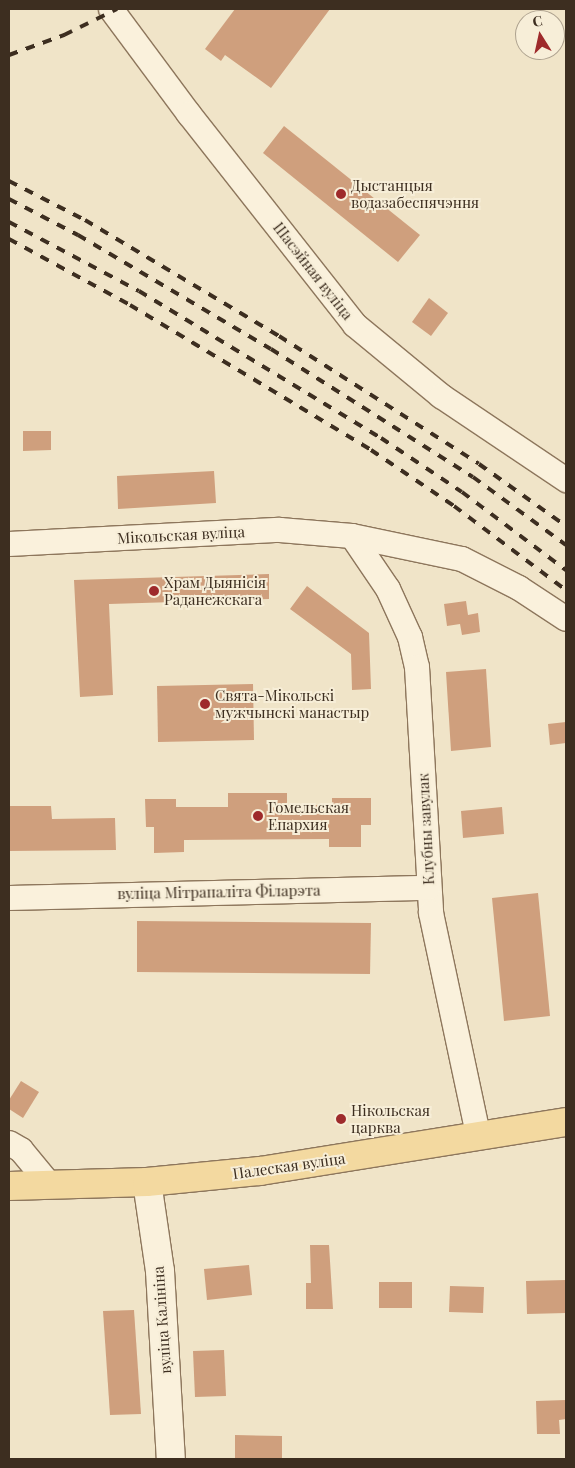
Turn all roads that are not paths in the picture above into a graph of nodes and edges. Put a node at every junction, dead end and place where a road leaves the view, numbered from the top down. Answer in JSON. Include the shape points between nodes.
{"nodes":[{"id":1,"x":111,"y":9,"type":"edge"},
{"id":2,"x":566,"y":480,"type":"edge"},
{"id":3,"x":352,"y":536,"type":"junction"},
{"id":4,"x":9,"y":544,"type":"edge"},
{"id":5,"x":566,"y":619,"type":"edge"},
{"id":6,"x":428,"y":888,"type":"junction"},
{"id":7,"x":9,"y":898,"type":"edge"},
{"id":8,"x":566,"y":1122,"type":"edge"},
{"id":9,"x":478,"y":1134,"type":"junction"},
{"id":10,"x":9,"y":1143,"type":"edge"},
{"id":11,"x":147,"y":1182,"type":"junction"},
{"id":12,"x":50,"y":1185,"type":"junction"},
{"id":13,"x":9,"y":1186,"type":"edge"},
{"id":14,"x":171,"y":1459,"type":"edge"}],
"edges":[{"from":1,"to":2,"type":"street","name":"Шасэйная вуліца","via":[[355,325],[441,396]]},
{"from":3,"to":4,"type":"street","name":"Мікольская вуліца","via":[[280,530]]},
{"from":3,"to":5,"type":"street","name":"Мікольская вуліца","via":[[462,559],[519,588]]},
{"from":3,"to":6,"type":"street","name":"Клубны завулак","via":[[388,590],[410,636],[417,667]]},
{"from":6,"to":7,"type":"street","name":"вуліца Мітрапаліта Філарэта"},
{"from":6,"to":9,"type":"street","name":"Клубны завулак","via":[[448,1000]]},
{"from":8,"to":9,"type":"main road","name":"Палеская вуліца"},
{"from":9,"to":11,"type":"main road","name":"Палеская вуліца","via":[[270,1170]]},
{"from":10,"to":12,"type":"street","via":[[21,1150]]},
{"from":11,"to":12,"type":"main road","name":"Палеская вуліца"},
{"from":11,"to":14,"type":"street","name":"вуліца Калініна","via":[[160,1271]]},
{"from":12,"to":13,"type":"main road","name":"Палеская вуліца"}]}
